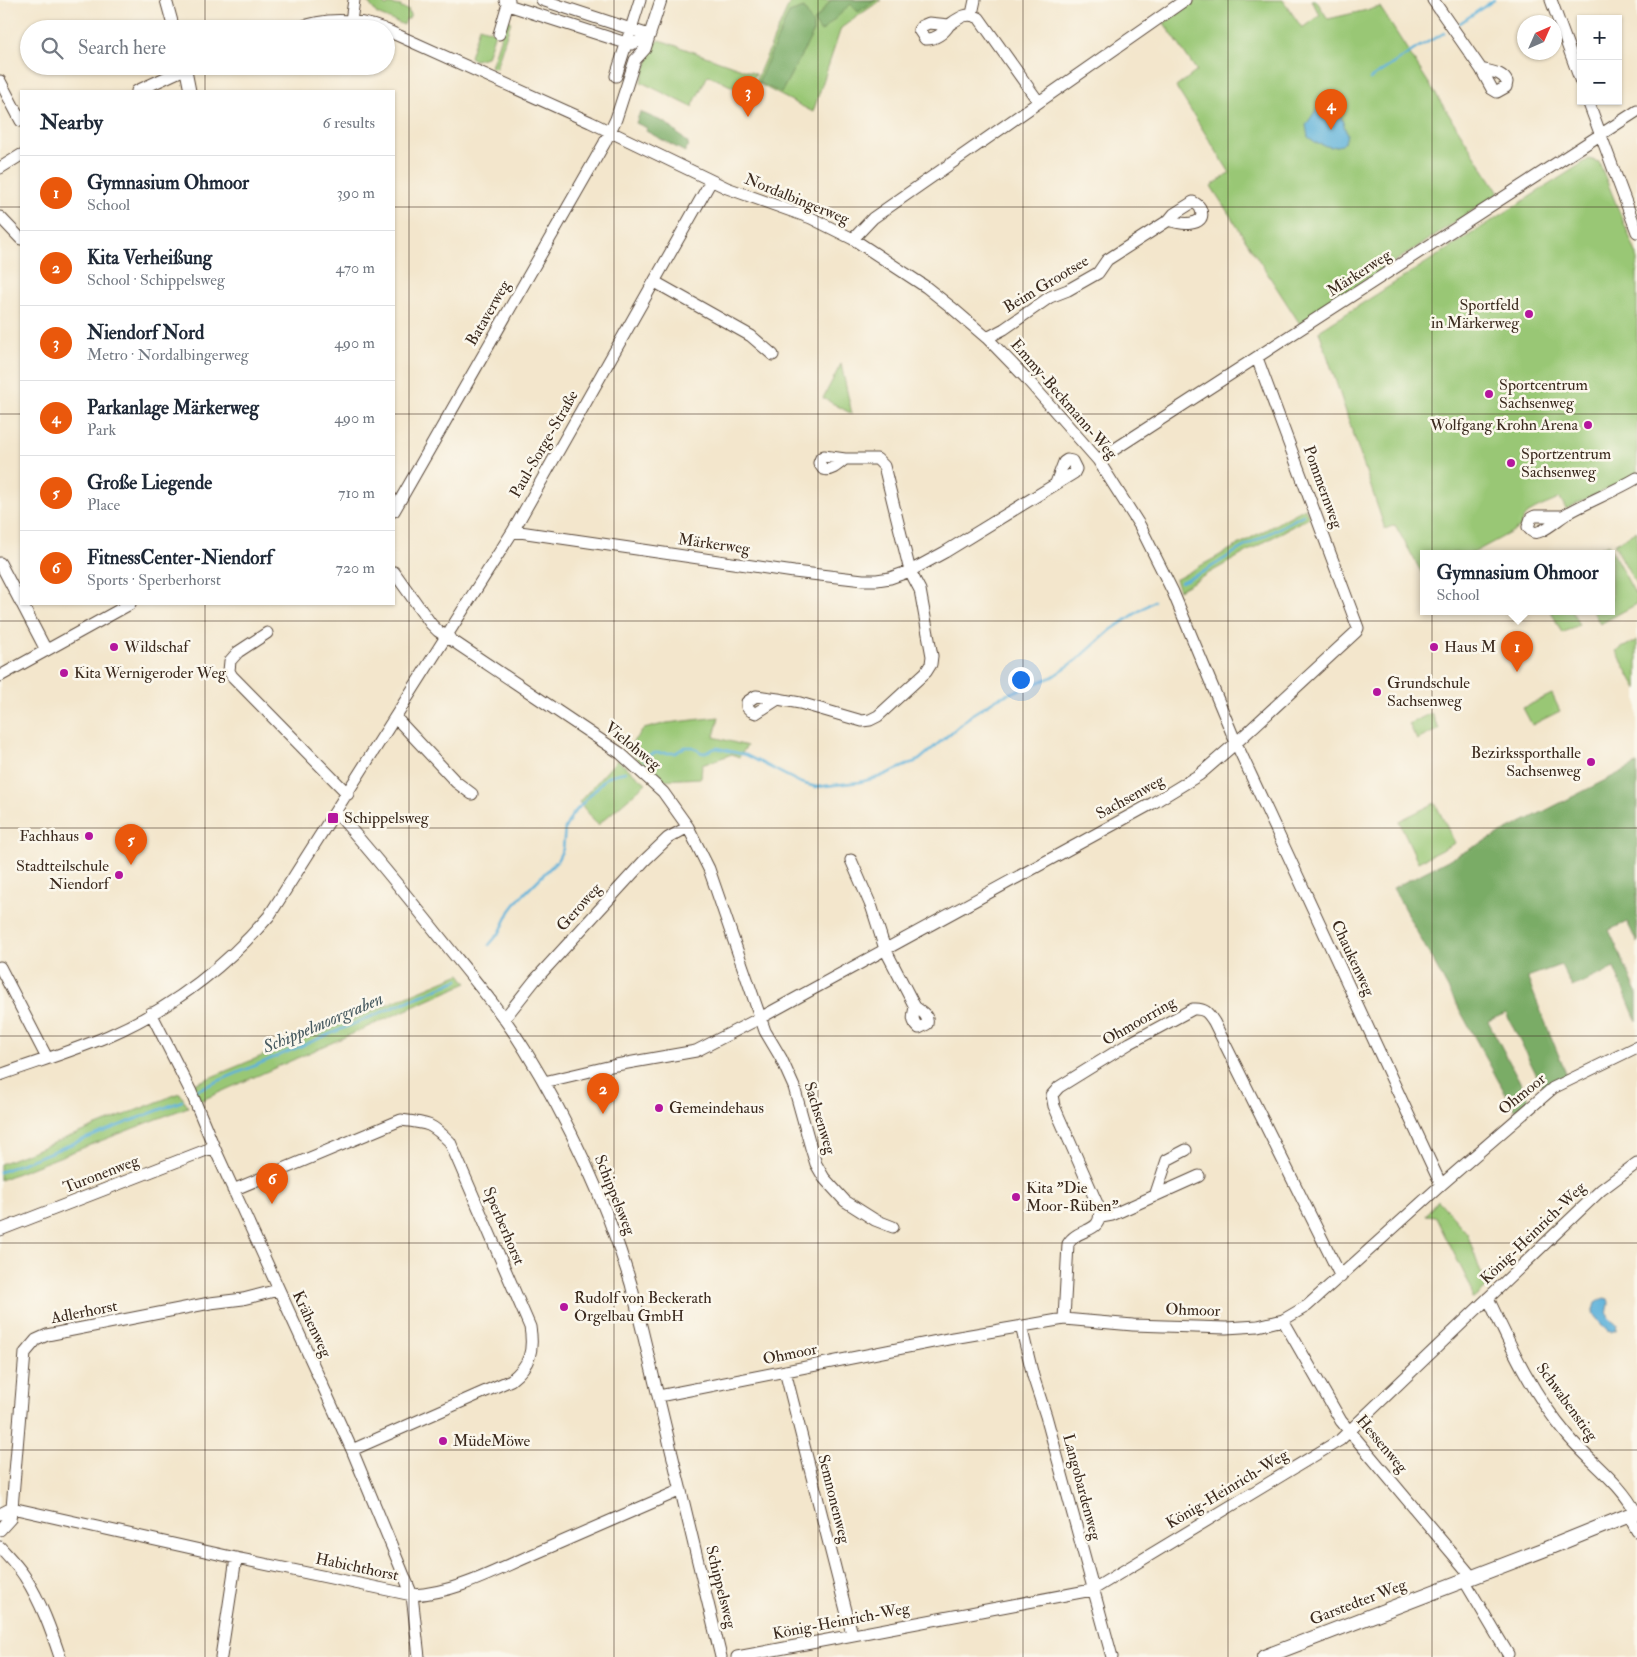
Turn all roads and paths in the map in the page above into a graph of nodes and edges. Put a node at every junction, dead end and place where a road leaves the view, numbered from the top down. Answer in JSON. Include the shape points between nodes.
{"nodes":[{"id":1,"x":166,"y":0,"type":"edge"},
{"id":2,"x":354,"y":0,"type":"edge"},
{"id":3,"x":542,"y":0,"type":"edge"},
{"id":4,"x":640,"y":0,"type":"edge"},
{"id":5,"x":660,"y":0,"type":"edge"},
{"id":6,"x":975,"y":0,"type":"edge"},
{"id":7,"x":1184,"y":0,"type":"edge"},
{"id":8,"x":1433,"y":0,"type":"edge"},
{"id":9,"x":1551,"y":0,"type":"edge"},
{"id":10,"x":508,"y":2,"type":"edge"},
{"id":11,"x":972,"y":14,"type":"junction"},
{"id":12,"x":172,"y":20,"type":"edge"},
{"id":13,"x":351,"y":20,"type":"edge"},
{"id":14,"x":949,"y":25,"type":"dead end"},
{"id":15,"x":631,"y":29,"type":"junction"},
{"id":16,"x":395,"y":34,"type":"edge"},
{"id":17,"x":499,"y":34,"type":"dead end"},
{"id":18,"x":645,"y":37,"type":"junction"},
{"id":19,"x":626,"y":43,"type":"junction"},
{"id":20,"x":1481,"y":69,"type":"dead end"},
{"id":21,"x":1577,"y":71,"type":"edge"},
{"id":22,"x":170,"y":75,"type":"edge"},
{"id":23,"x":188,"y":75,"type":"edge"},
{"id":24,"x":616,"y":76,"type":"dead end"},
{"id":25,"x":0,"y":81,"type":"edge"},
{"id":26,"x":139,"y":90,"type":"edge"},
{"id":27,"x":190,"y":90,"type":"edge"},
{"id":28,"x":1038,"y":101,"type":"junction"},
{"id":29,"x":1589,"y":105,"type":"edge"},
{"id":30,"x":1637,"y":111,"type":"edge"},
{"id":31,"x":20,"y":119,"type":"edge"},
{"id":32,"x":610,"y":132,"type":"junction"},
{"id":33,"x":1601,"y":136,"type":"junction"},
{"id":34,"x":20,"y":156,"type":"edge"},
{"id":35,"x":0,"y":168,"type":"edge"},
{"id":36,"x":711,"y":181,"type":"junction"},
{"id":37,"x":0,"y":217,"type":"edge"},
{"id":38,"x":1168,"y":220,"type":"dead end"},
{"id":39,"x":1637,"y":232,"type":"edge"},
{"id":40,"x":20,"y":238,"type":"edge"},
{"id":41,"x":853,"y":239,"type":"junction"},
{"id":42,"x":655,"y":282,"type":"junction"},
{"id":43,"x":988,"y":338,"type":"junction"},
{"id":44,"x":773,"y":355,"type":"dead end"},
{"id":45,"x":1257,"y":358,"type":"junction"},
{"id":46,"x":845,"y":459,"type":"dead end"},
{"id":47,"x":1098,"y":460,"type":"junction"},
{"id":48,"x":1637,"y":478,"type":"edge"},
{"id":49,"x":1056,"y":483,"type":"dead end"},
{"id":50,"x":395,"y":509,"type":"edge"},
{"id":51,"x":1562,"y":516,"type":"dead end"},
{"id":52,"x":513,"y":531,"type":"junction"},
{"id":53,"x":0,"y":563,"type":"edge"},
{"id":54,"x":910,"y":571,"type":"junction"},
{"id":55,"x":395,"y":573,"type":"edge"},
{"id":56,"x":20,"y":599,"type":"edge"},
{"id":57,"x":23,"y":605,"type":"edge"},
{"id":58,"x":128,"y":605,"type":"edge"},
{"id":59,"x":1358,"y":628,"type":"joint"},
{"id":60,"x":267,"y":633,"type":"dead end"},
{"id":61,"x":448,"y":637,"type":"junction"},
{"id":62,"x":46,"y":650,"type":"junction"},
{"id":63,"x":0,"y":676,"type":"edge"},
{"id":64,"x":778,"y":700,"type":"dead end"},
{"id":65,"x":396,"y":718,"type":"junction"},
{"id":66,"x":1236,"y":743,"type":"junction"},
{"id":67,"x":348,"y":794,"type":"junction"},
{"id":68,"x":472,"y":794,"type":"dead end"},
{"id":69,"x":336,"y":812,"type":"junction"},
{"id":70,"x":688,"y":827,"type":"junction"},
{"id":71,"x":851,"y":860,"type":"dead end"},
{"id":72,"x":885,"y":950,"type":"junction"},
{"id":73,"x":0,"y":967,"type":"edge"},
{"id":74,"x":915,"y":1007,"type":"dead end"},
{"id":75,"x":151,"y":1013,"type":"junction"},
{"id":76,"x":760,"y":1018,"type":"junction"},
{"id":77,"x":504,"y":1019,"type":"junction"},
{"id":78,"x":1637,"y":1046,"type":"edge"},
{"id":79,"x":48,"y":1058,"type":"junction"},
{"id":80,"x":0,"y":1075,"type":"edge"},
{"id":81,"x":544,"y":1082,"type":"junction"},
{"id":82,"x":214,"y":1148,"type":"junction"},
{"id":83,"x":1186,"y":1150,"type":"dead end"},
{"id":84,"x":1637,"y":1163,"type":"edge"},
{"id":85,"x":1162,"y":1174,"type":"junction"},
{"id":86,"x":1199,"y":1176,"type":"dead end"},
{"id":87,"x":1441,"y":1185,"type":"junction"},
{"id":88,"x":1174,"y":1187,"type":"junction"},
{"id":89,"x":233,"y":1190,"type":"junction"},
{"id":90,"x":1155,"y":1196,"type":"junction"},
{"id":91,"x":1101,"y":1217,"type":"junction"},
{"id":92,"x":893,"y":1227,"type":"dead end"},
{"id":93,"x":0,"y":1230,"type":"edge"},
{"id":94,"x":1341,"y":1276,"type":"junction"},
{"id":95,"x":278,"y":1290,"type":"junction"},
{"id":96,"x":1488,"y":1298,"type":"junction"},
{"id":97,"x":1064,"y":1319,"type":"junction"},
{"id":98,"x":1283,"y":1320,"type":"junction"},
{"id":99,"x":1021,"y":1326,"type":"junction"},
{"id":100,"x":785,"y":1371,"type":"junction"},
{"id":101,"x":659,"y":1396,"type":"junction"},
{"id":102,"x":1349,"y":1431,"type":"junction"},
{"id":103,"x":352,"y":1450,"type":"junction"},
{"id":104,"x":680,"y":1490,"type":"junction"},
{"id":105,"x":12,"y":1508,"type":"junction"},
{"id":106,"x":0,"y":1514,"type":"edge"},
{"id":107,"x":1634,"y":1514,"type":"edge"},
{"id":108,"x":0,"y":1530,"type":"edge"},
{"id":109,"x":1637,"y":1531,"type":"edge"},
{"id":110,"x":0,"y":1547,"type":"edge"},
{"id":111,"x":236,"y":1558,"type":"junction"},
{"id":112,"x":1468,"y":1578,"type":"junction"},
{"id":113,"x":1092,"y":1590,"type":"junction"},
{"id":114,"x":412,"y":1595,"type":"junction"},
{"id":115,"x":852,"y":1634,"type":"junction"},
{"id":116,"x":1508,"y":1654,"type":"dead end"},
{"id":117,"x":60,"y":1657,"type":"edge"},
{"id":118,"x":221,"y":1657,"type":"edge"},
{"id":119,"x":419,"y":1657,"type":"edge"},
{"id":120,"x":721,"y":1657,"type":"edge"},
{"id":121,"x":737,"y":1657,"type":"edge"},
{"id":122,"x":1112,"y":1657,"type":"edge"},
{"id":123,"x":1264,"y":1657,"type":"edge"}],
"edges":[{"from":1,"to":12,"type":"street"},
{"from":2,"to":13,"type":"street"},
{"from":3,"to":15,"type":"street"},
{"from":4,"to":15,"type":"street"},
{"from":5,"to":18,"type":"street","name":"Bataverweg"},
{"from":6,"to":11,"type":"street"},
{"from":7,"to":28,"type":"street","name":"Nordalbingerweg"},
{"from":8,"to":20,"type":"street"},
{"from":9,"to":21,"type":"street"},
{"from":10,"to":17,"type":"street"},
{"from":10,"to":19,"type":"street"},
{"from":11,"to":14,"type":"street","via":[[963,15]]},
{"from":11,"to":28,"type":"street","via":[[979,18]]},
{"from":15,"to":18,"type":"street"},
{"from":15,"to":19,"type":"street"},
{"from":16,"to":32,"type":"street","name":"Nordalbingerweg"},
{"from":18,"to":19,"type":"street","via":[[632,44]]},
{"from":18,"to":32,"type":"street","name":"Bataverweg","via":[[645,49],[635,60]]},
{"from":19,"to":24,"type":"street"},
{"from":22,"to":26,"type":"street"},
{"from":23,"to":27,"type":"street"},
{"from":25,"to":31,"type":"street"},
{"from":28,"to":41,"type":"street","name":"Nordalbingerweg","via":[[873,218]]},
{"from":29,"to":33,"type":"street"},
{"from":30,"to":33,"type":"street","name":"Märkerweg"},
{"from":32,"to":36,"type":"street","name":"Nordalbingerweg"},
{"from":32,"to":50,"type":"street","name":"Bataverweg"},
{"from":33,"to":39,"type":"street"},
{"from":33,"to":45,"type":"street","name":"Märkerweg"},
{"from":34,"to":35,"type":"street"},
{"from":36,"to":41,"type":"street","name":"Nordalbingerweg","via":[[811,218]]},
{"from":36,"to":42,"type":"street","name":"Paul-Sorge-Straße"},
{"from":37,"to":40,"type":"street"},
{"from":38,"to":43,"type":"street","name":"Beim Grootsee","via":[[1107,260],[1098,273],[1050,297]]},
{"from":41,"to":43,"type":"street","name":"Emmy-Beckmann-Weg","via":[[926,287]]},
{"from":42,"to":44,"type":"street","via":[[751,336]]},
{"from":42,"to":52,"type":"street","name":"Paul-Sorge-Straße"},
{"from":43,"to":47,"type":"street","name":"Emmy-Beckmann-Weg"},
{"from":45,"to":47,"type":"street","name":"Märkerweg"},
{"from":45,"to":59,"type":"street","name":"Pommernweg"},
{"from":46,"to":54,"type":"street","via":[[877,459],[884,466]]},
{"from":47,"to":66,"type":"street","name":"Emmy-Beckmann-Weg","via":[[1140,526],[1173,592]]},
{"from":48,"to":51,"type":"street"},
{"from":49,"to":54,"type":"street","name":"Märkerweg"},
{"from":52,"to":54,"type":"street","name":"Märkerweg","via":[[862,580],[890,578]]},
{"from":52,"to":61,"type":"street","name":"Paul-Sorge-Straße"},
{"from":53,"to":56,"type":"street"},
{"from":54,"to":64,"type":"street","via":[[920,590],[932,656],[926,672],[870,720],[862,721]]},
{"from":55,"to":61,"type":"street","name":"Vielohweg","via":[[431,624]]},
{"from":57,"to":62,"type":"street"},
{"from":58,"to":62,"type":"street"},
{"from":59,"to":66,"type":"street","name":"Sachsenweg"},
{"from":60,"to":67,"type":"street","via":[[230,661],[232,676]]},
{"from":61,"to":65,"type":"street","name":"Paul-Sorge-Straße"},
{"from":61,"to":70,"type":"street","name":"Vielohweg","via":[[620,753],[663,792]]},
{"from":62,"to":63,"type":"street"},
{"from":65,"to":67,"type":"street","name":"Paul-Sorge-Straße"},
{"from":65,"to":68,"type":"street","via":[[456,782]]},
{"from":66,"to":72,"type":"street","name":"Sachsenweg","via":[[1184,785]]},
{"from":66,"to":87,"type":"street","name":"Chaukenweg"},
{"from":67,"to":69,"type":"street","name":"Paul-Sorge-Straße"},
{"from":69,"to":75,"type":"street","name":"Paul-Sorge-Straße","via":[[280,901],[257,930],[206,978]]},
{"from":69,"to":77,"type":"street","name":"Schippelsweg"},
{"from":70,"to":76,"type":"street","name":"Vielohweg","via":[[710,869]]},
{"from":70,"to":77,"type":"street","name":"Geroweg","via":[[668,838],[644,861],[535,980]]},
{"from":71,"to":72,"type":"street","via":[[872,908]]},
{"from":72,"to":74,"type":"street"},
{"from":72,"to":76,"type":"street","name":"Sachsenweg"},
{"from":73,"to":79,"type":"street"},
{"from":75,"to":79,"type":"street","name":"Paul-Sorge-Straße","via":[[109,1035]]},
{"from":75,"to":82,"type":"street","name":"Krähenweg","via":[[195,1100]]},
{"from":76,"to":81,"type":"street","name":"Sachsenweg","via":[[696,1051]]},
{"from":76,"to":92,"type":"street","name":"Sachsenweg","via":[[789,1074],[799,1100],[810,1148],[824,1178],[856,1209]]},
{"from":77,"to":81,"type":"street","name":"Schippelsweg"},
{"from":78,"to":87,"type":"street","name":"Ohmoor","via":[[1553,1088]]},
{"from":79,"to":80,"type":"street","name":"Paul-Sorge-Straße"},
{"from":81,"to":101,"type":"street","name":"Schippelsweg","via":[[589,1170],[613,1229],[631,1284]]},
{"from":82,"to":89,"type":"street","name":"Krähenweg"},
{"from":82,"to":93,"type":"street","name":"Turonenweg"},
{"from":83,"to":85,"type":"street","via":[[1167,1160]]},
{"from":84,"to":96,"type":"street","name":"König-Heinrich-Weg","via":[[1606,1185]]},
{"from":85,"to":88,"type":"street","via":[[1169,1177]]},
{"from":85,"to":90,"type":"street"},
{"from":86,"to":88,"type":"street"},
{"from":87,"to":94,"type":"street","name":"Ohmoor"},
{"from":88,"to":90,"type":"street"},
{"from":89,"to":95,"type":"street","name":"Krähenweg"},
{"from":89,"to":103,"type":"street","name":"Sperberhorst","via":[[402,1120],[426,1122],[450,1142],[530,1328],[530,1355],[522,1371],[511,1380]]},
{"from":90,"to":91,"type":"street","via":[[1112,1216]]},
{"from":91,"to":94,"type":"street","name":"Ohmoorring","via":[[1052,1095],[1059,1086],[1130,1043],[1193,1009],[1202,1008],[1214,1022]]},
{"from":91,"to":97,"type":"street","via":[[1095,1226],[1075,1236],[1068,1244]]},
{"from":94,"to":98,"type":"street","name":"Ohmoor","via":[[1307,1306]]},
{"from":95,"to":103,"type":"street","name":"Krähenweg"},
{"from":95,"to":105,"type":"street","name":"Adlerhorst","via":[[47,1335],[36,1340],[25,1353]]},
{"from":96,"to":102,"type":"street","name":"König-Heinrich-Weg"},
{"from":96,"to":107,"type":"street","name":"Schwabenstieg","via":[[1518,1362],[1545,1404],[1567,1436],[1628,1498]]},
{"from":97,"to":98,"type":"street","name":"Ohmoor","via":[[1226,1328]]},
{"from":97,"to":99,"type":"street","name":"Ohmoor"},
{"from":98,"to":102,"type":"street","name":"Hessenweg"},
{"from":99,"to":100,"type":"street","name":"Ohmoor"},
{"from":99,"to":113,"type":"street","name":"Langobardenweg"},
{"from":100,"to":101,"type":"street","name":"Ohmoor"},
{"from":100,"to":115,"type":"street","name":"Semnonenweg"},
{"from":101,"to":104,"type":"street","name":"Schippelsweg"},
{"from":102,"to":112,"type":"street","name":"Hessenweg"},
{"from":102,"to":113,"type":"street","name":"König-Heinrich-Weg","via":[[1340,1440]]},
{"from":103,"to":114,"type":"street","name":"Krähenweg"},
{"from":104,"to":114,"type":"street","name":"Habichthorst","via":[[460,1585],[432,1594]]},
{"from":104,"to":120,"type":"street","name":"Schippelsweg"},
{"from":105,"to":106,"type":"street"},
{"from":105,"to":108,"type":"street","name":"Adlerhorst","via":[[10,1519]]},
{"from":105,"to":111,"type":"street","name":"Habichthorst"},
{"from":107,"to":109,"type":"street","name":"Schwabenstieg"},
{"from":107,"to":112,"type":"main road","name":"Garstedter Weg"},
{"from":110,"to":117,"type":"street","via":[[32,1589]]},
{"from":111,"to":114,"type":"street","name":"Habichthorst"},
{"from":111,"to":118,"type":"street"},
{"from":112,"to":116,"type":"street"},
{"from":112,"to":123,"type":"main road","name":"Garstedter Weg"},
{"from":113,"to":115,"type":"street","name":"König-Heinrich-Weg"},
{"from":113,"to":122,"type":"street","name":"Langobardenweg"},
{"from":114,"to":119,"type":"street","name":"Krähenweg"},
{"from":115,"to":121,"type":"street","name":"König-Heinrich-Weg"}]}
